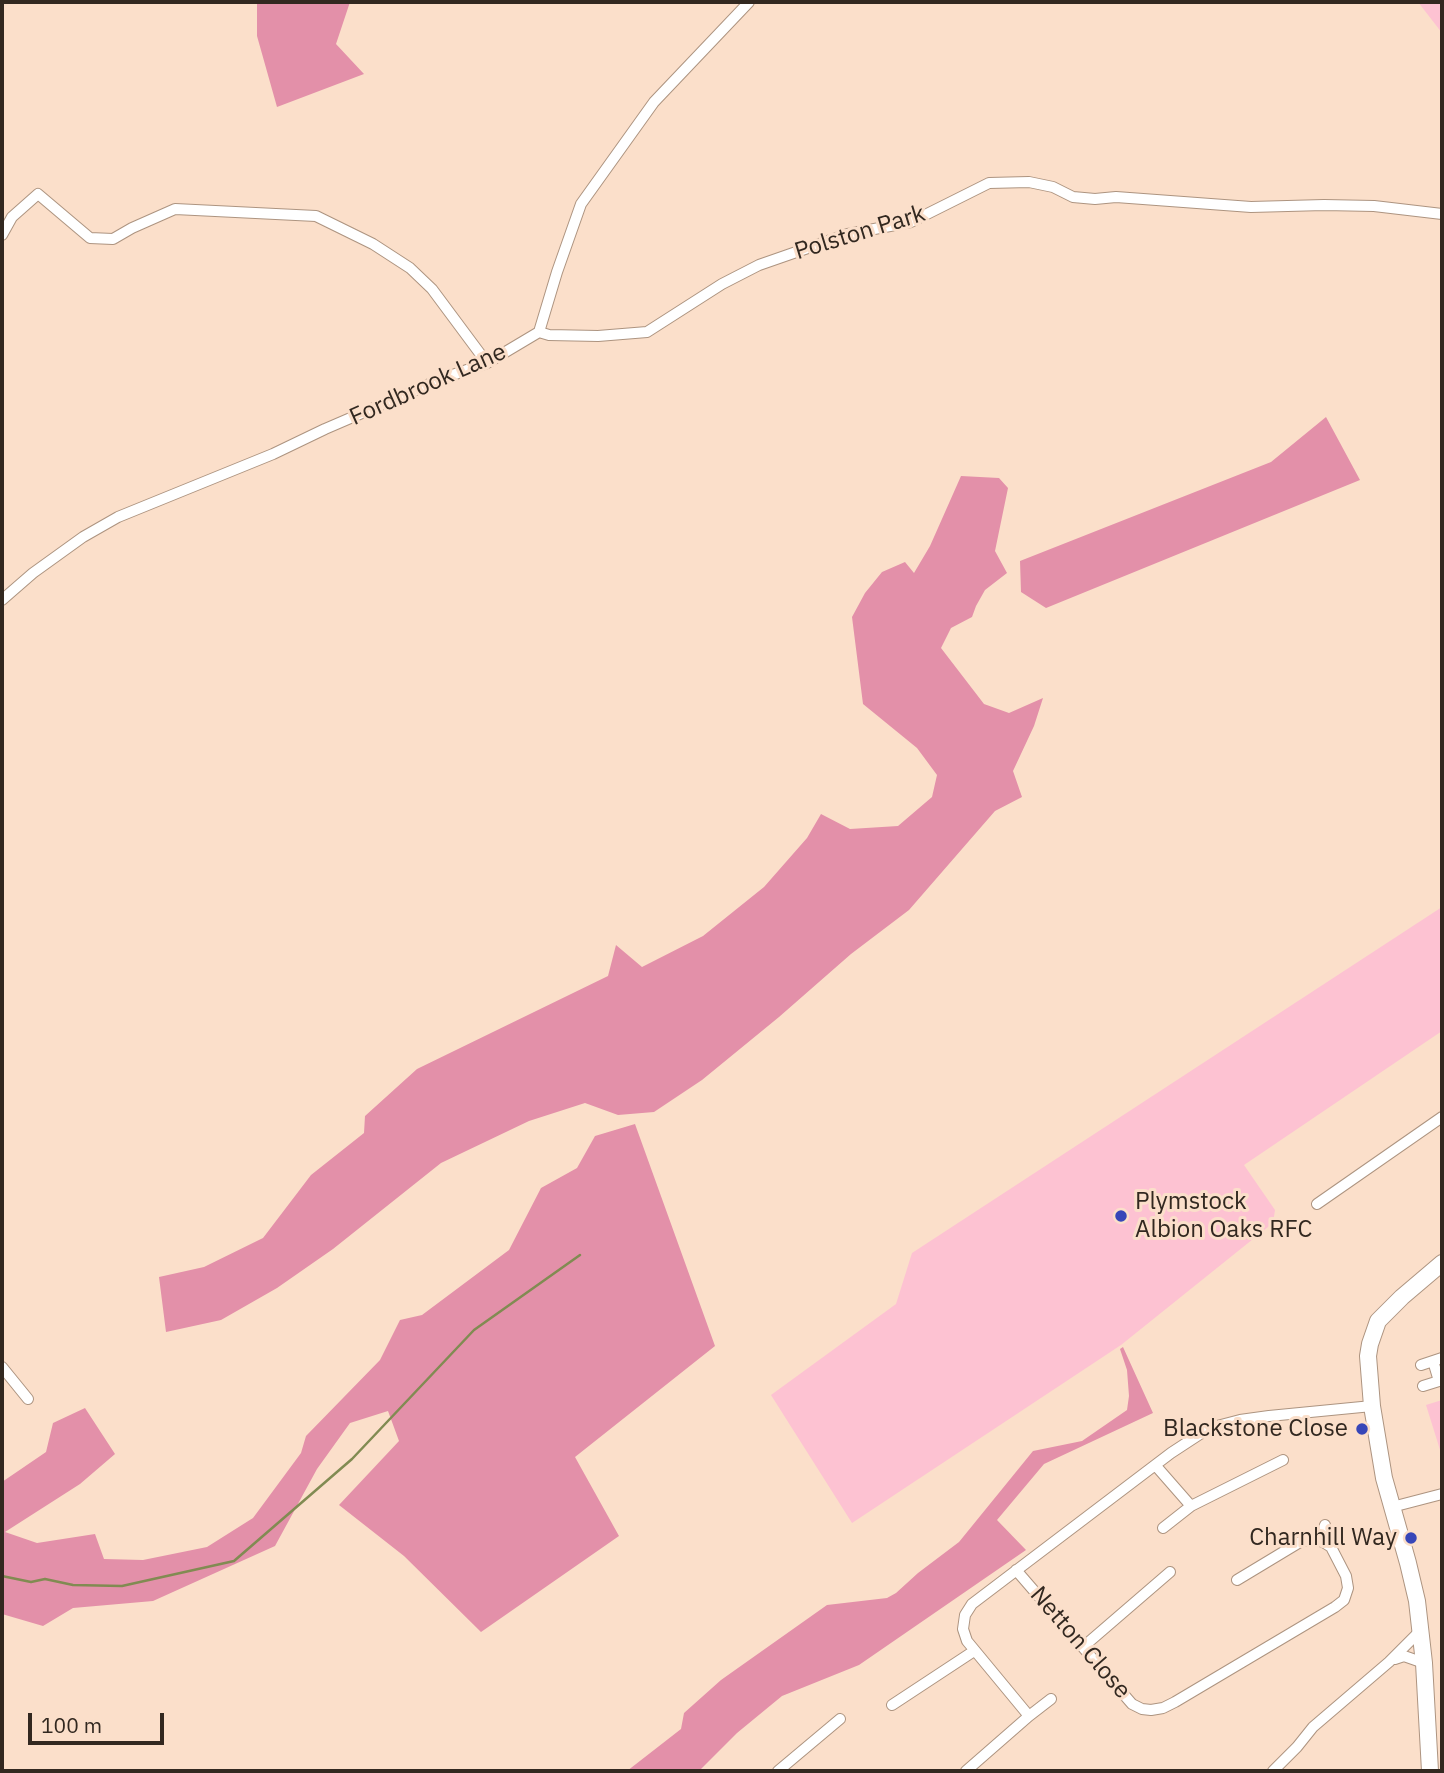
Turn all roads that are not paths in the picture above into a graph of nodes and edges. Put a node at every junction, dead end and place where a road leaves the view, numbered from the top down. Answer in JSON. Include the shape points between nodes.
{"nodes":[{"id":1,"x":749,"y":2,"type":"edge"},
{"id":2,"x":1442,"y":214,"type":"edge"},
{"id":3,"x":2,"y":234,"type":"edge"},
{"id":4,"x":539,"y":332,"type":"junction"},
{"id":5,"x":487,"y":363,"type":"junction"},
{"id":6,"x":2,"y":600,"type":"edge"},
{"id":7,"x":1442,"y":1117,"type":"edge"},
{"id":8,"x":1317,"y":1204,"type":"dead end"},
{"id":9,"x":1442,"y":1263,"type":"edge"},
{"id":10,"x":1438,"y":1360,"type":"edge"},
{"id":11,"x":1421,"y":1365,"type":"dead end"},
{"id":12,"x":2,"y":1367,"type":"edge"},
{"id":13,"x":1423,"y":1386,"type":"dead end"},
{"id":14,"x":28,"y":1399,"type":"dead end"},
{"id":15,"x":1372,"y":1406,"type":"junction"},
{"id":16,"x":1283,"y":1460,"type":"dead end"},
{"id":17,"x":1156,"y":1466,"type":"junction"},
{"id":18,"x":1442,"y":1494,"type":"edge"},
{"id":19,"x":1191,"y":1506,"type":"junction"},
{"id":20,"x":1392,"y":1507,"type":"junction"},
{"id":21,"x":1325,"y":1525,"type":"dead end"},
{"id":22,"x":1163,"y":1528,"type":"dead end"},
{"id":23,"x":1320,"y":1541,"type":"junction"},
{"id":24,"x":1016,"y":1570,"type":"junction"},
{"id":25,"x":1171,"y":1572,"type":"dead end"},
{"id":26,"x":1237,"y":1580,"type":"dead end"},
{"id":27,"x":1421,"y":1630,"type":"junction"},
{"id":28,"x":1083,"y":1647,"type":"junction"},
{"id":29,"x":974,"y":1651,"type":"junction"},
{"id":30,"x":1389,"y":1662,"type":"junction"},
{"id":31,"x":1424,"y":1663,"type":"junction"},
{"id":32,"x":1051,"y":1699,"type":"dead end"},
{"id":33,"x":892,"y":1705,"type":"dead end"},
{"id":34,"x":1029,"y":1716,"type":"junction"},
{"id":35,"x":840,"y":1719,"type":"dead end"},
{"id":36,"x":790,"y":1761,"type":"junction"},
{"id":37,"x":972,"y":1769,"type":"edge"},
{"id":38,"x":778,"y":1771,"type":"edge"},
{"id":39,"x":799,"y":1771,"type":"edge"},
{"id":40,"x":1276,"y":1771,"type":"edge"},
{"id":41,"x":1430,"y":1771,"type":"edge"}],
"edges":[{"from":1,"to":4,"type":"street","via":[[654,102],[581,204]]},
{"from":2,"to":4,"type":"street","name":"Polston Park","via":[[1374,206],[1251,207],[1116,197],[1095,200],[1029,182],[989,183],[911,222],[848,234],[758,265],[647,332],[598,336]]},
{"from":3,"to":5,"type":"street","via":[[12,217],[38,194],[90,238],[113,239],[175,209],[316,216],[410,268],[432,289]]},
{"from":4,"to":5,"type":"street","name":"Fordbrook Lane"},
{"from":5,"to":6,"type":"street","name":"Fordbrook Lane","via":[[118,517],[83,537]]},
{"from":7,"to":8,"type":"street"},
{"from":9,"to":15,"type":"street","via":[[1378,1321],[1368,1356]]},
{"from":10,"to":11,"type":"street"},
{"from":10,"to":13,"type":"street","via":[[1439,1381]]},
{"from":12,"to":14,"type":"street"},
{"from":15,"to":17,"type":"street","via":[[1217,1426]]},
{"from":15,"to":20,"type":"street"},
{"from":16,"to":19,"type":"street","via":[[1244,1473]]},
{"from":17,"to":19,"type":"street"},
{"from":17,"to":24,"type":"street"},
{"from":18,"to":20,"type":"street"},
{"from":19,"to":22,"type":"street"},
{"from":20,"to":27,"type":"street"},
{"from":21,"to":23,"type":"street"},
{"from":23,"to":26,"type":"street","via":[[1300,1542],[1253,1576]]},
{"from":23,"to":28,"type":"street","name":"Netton Close","via":[[1331,1547],[1346,1576],[1344,1600],[1220,1669],[1175,1703],[1152,1710],[1132,1704]]},
{"from":24,"to":28,"type":"street","name":"Netton Close"},
{"from":24,"to":29,"type":"street","via":[[972,1604],[965,1615],[963,1629]]},
{"from":25,"to":28,"type":"street","via":[[1162,1587]]},
{"from":27,"to":30,"type":"street"},
{"from":27,"to":31,"type":"street"},
{"from":29,"to":33,"type":"street","via":[[907,1702]]},
{"from":29,"to":34,"type":"street"},
{"from":30,"to":31,"type":"street","via":[[1404,1656]]},
{"from":30,"to":40,"type":"street","via":[[1313,1727]]},
{"from":31,"to":41,"type":"street"},
{"from":32,"to":34,"type":"street"},
{"from":34,"to":37,"type":"street"},
{"from":35,"to":36,"type":"street","via":[[824,1739]]},
{"from":36,"to":38,"type":"street"},
{"from":36,"to":39,"type":"street"}]}
